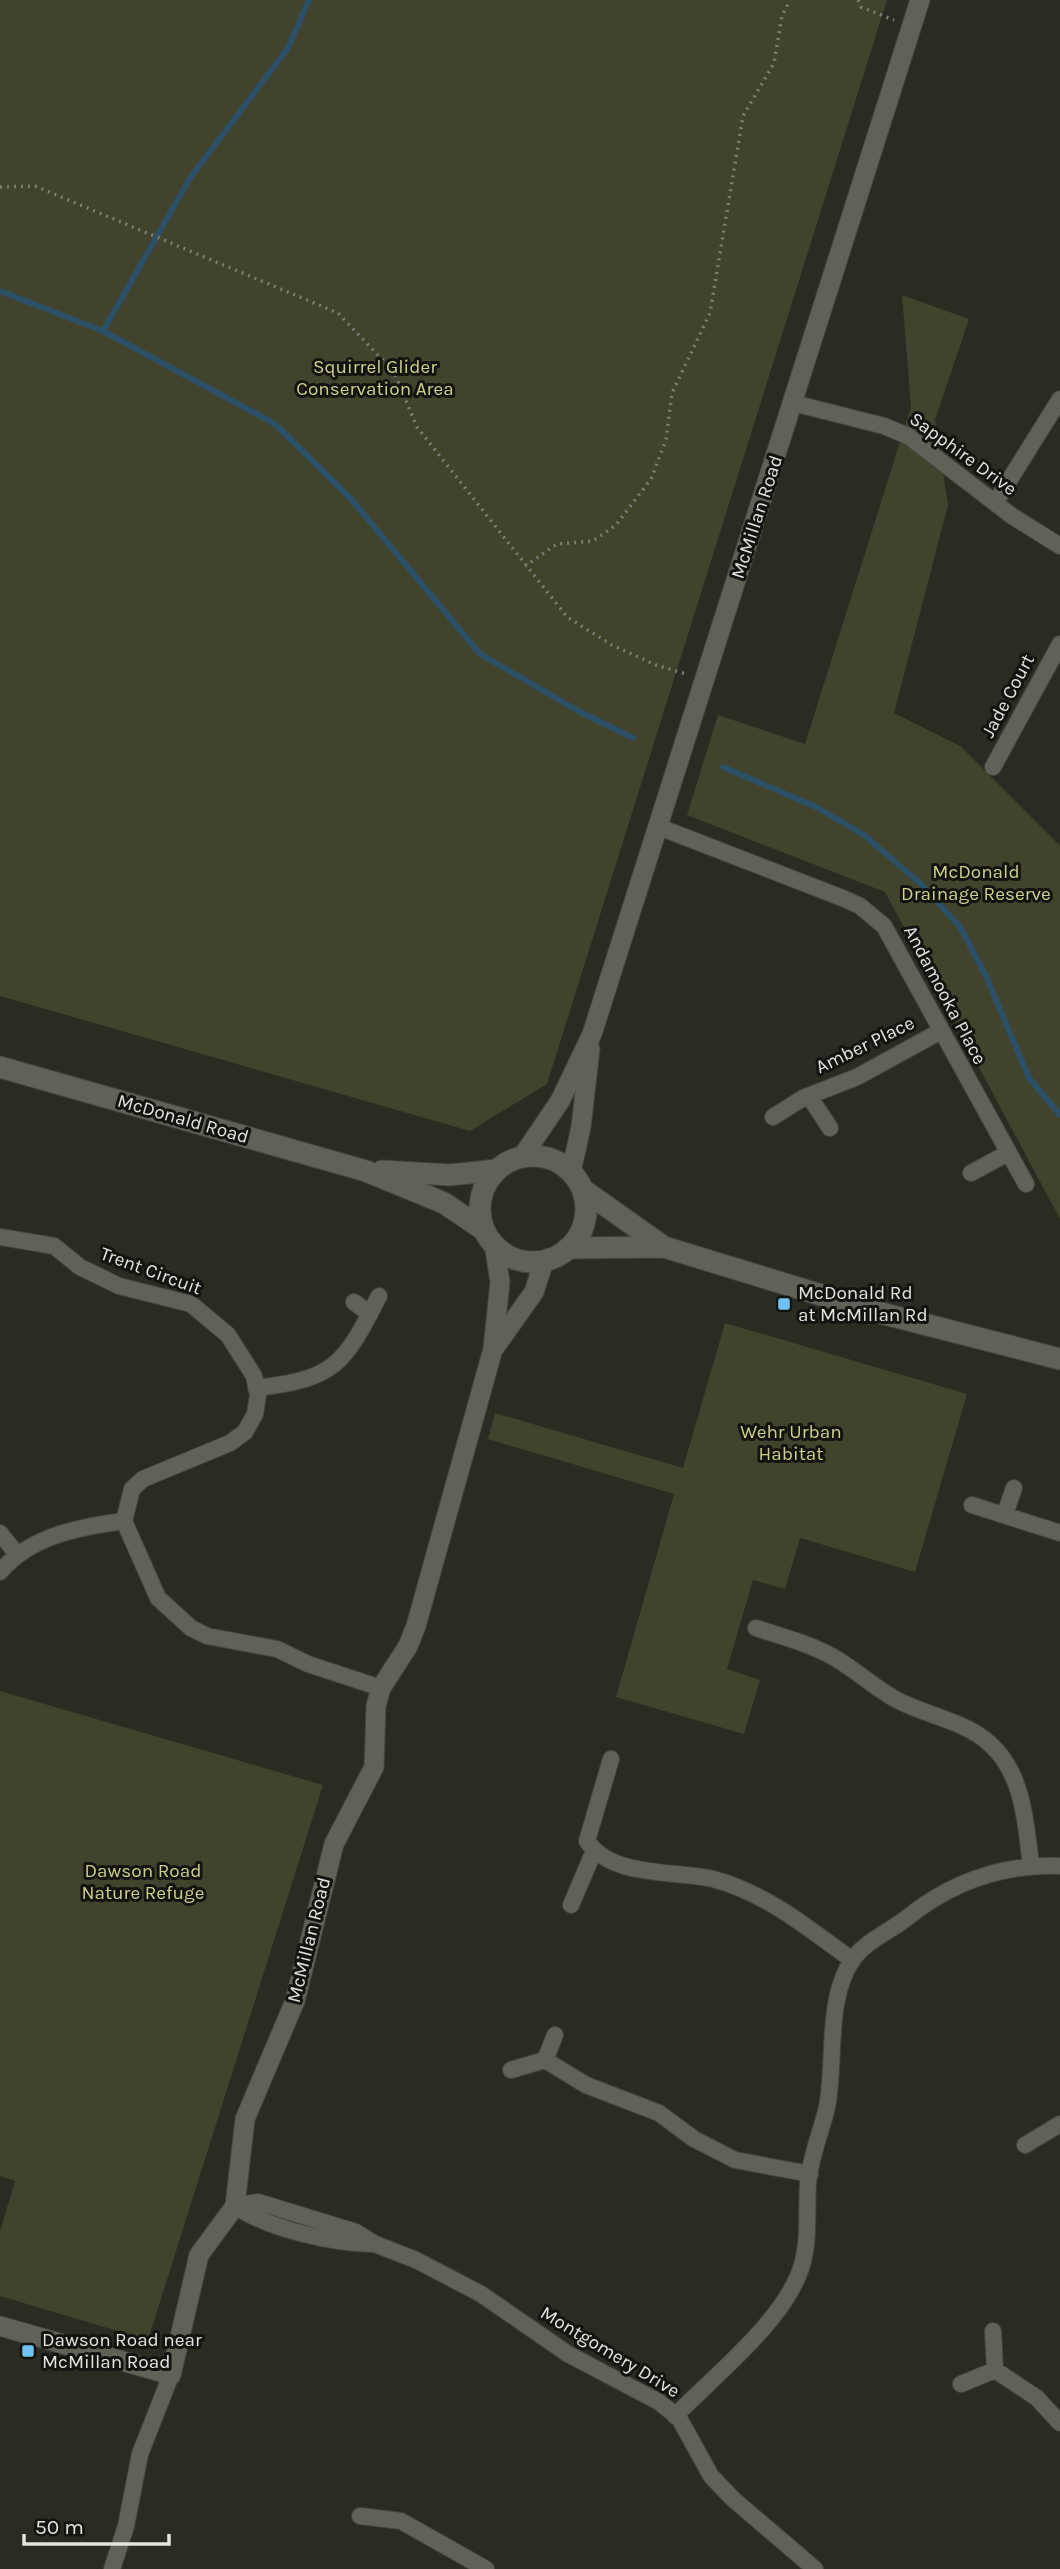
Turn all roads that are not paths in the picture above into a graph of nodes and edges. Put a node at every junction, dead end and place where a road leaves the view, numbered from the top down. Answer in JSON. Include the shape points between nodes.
{"nodes":[{"id":1,"x":920,"y":0,"type":"edge"},
{"id":2,"x":1060,"y":399,"type":"edge"},
{"id":3,"x":793,"y":403,"type":"junction"},
{"id":4,"x":995,"y":503,"type":"junction"},
{"id":5,"x":1060,"y":546,"type":"edge"},
{"id":6,"x":1060,"y":645,"type":"edge"},
{"id":7,"x":993,"y":767,"type":"dead end"},
{"id":8,"x":659,"y":827,"type":"junction"},
{"id":9,"x":939,"y":1032,"type":"junction"},
{"id":10,"x":592,"y":1034,"type":"junction"},
{"id":11,"x":0,"y":1067,"type":"edge"},
{"id":12,"x":809,"y":1096,"type":"junction"},
{"id":13,"x":773,"y":1117,"type":"dead end"},
{"id":14,"x":830,"y":1128,"type":"dead end"},
{"id":15,"x":1008,"y":1153,"type":"junction"},
{"id":16,"x":522,"y":1157,"type":"junction"},
{"id":17,"x":497,"y":1170,"type":"junction"},
{"id":18,"x":366,"y":1171,"type":"junction"},
{"id":19,"x":971,"y":1172,"type":"dead end"},
{"id":20,"x":576,"y":1180,"type":"junction"},
{"id":21,"x":1026,"y":1184,"type":"dead end"},
{"id":22,"x":0,"y":1237,"type":"edge"},
{"id":23,"x":489,"y":1237,"type":"junction"},
{"id":24,"x":664,"y":1247,"type":"junction"},
{"id":25,"x":568,"y":1248,"type":"junction"},
{"id":26,"x":544,"y":1261,"type":"junction"},
{"id":27,"x":379,"y":1296,"type":"dead end"},
{"id":28,"x":354,"y":1302,"type":"dead end"},
{"id":29,"x":370,"y":1314,"type":"junction"},
{"id":30,"x":493,"y":1349,"type":"junction"},
{"id":31,"x":1060,"y":1359,"type":"edge"},
{"id":32,"x":256,"y":1388,"type":"junction"},
{"id":33,"x":1014,"y":1488,"type":"dead end"},
{"id":34,"x":972,"y":1505,"type":"dead end"},
{"id":35,"x":1005,"y":1514,"type":"junction"},
{"id":36,"x":124,"y":1521,"type":"junction"},
{"id":37,"x":0,"y":1533,"type":"edge"},
{"id":38,"x":1060,"y":1534,"type":"edge"},
{"id":39,"x":16,"y":1553,"type":"junction"},
{"id":40,"x":0,"y":1572,"type":"edge"},
{"id":41,"x":756,"y":1628,"type":"dead end"},
{"id":42,"x":381,"y":1688,"type":"junction"},
{"id":43,"x":611,"y":1759,"type":"dead end"},
{"id":44,"x":594,"y":1851,"type":"junction"},
{"id":45,"x":1031,"y":1865,"type":"junction"},
{"id":46,"x":1060,"y":1866,"type":"edge"},
{"id":47,"x":571,"y":1905,"type":"dead end"},
{"id":48,"x":852,"y":1960,"type":"junction"},
{"id":49,"x":555,"y":2035,"type":"dead end"},
{"id":50,"x":545,"y":2060,"type":"junction"},
{"id":51,"x":511,"y":2070,"type":"dead end"},
{"id":52,"x":1060,"y":2124,"type":"edge"},
{"id":53,"x":1025,"y":2145,"type":"dead end"},
{"id":54,"x":810,"y":2174,"type":"junction"},
{"id":55,"x":235,"y":2206,"type":"junction"},
{"id":56,"x":0,"y":2326,"type":"edge"},
{"id":57,"x":993,"y":2331,"type":"dead end"},
{"id":58,"x":996,"y":2370,"type":"junction"},
{"id":59,"x":171,"y":2375,"type":"junction"},
{"id":60,"x":961,"y":2384,"type":"dead end"},
{"id":61,"x":675,"y":2416,"type":"junction"},
{"id":62,"x":1060,"y":2423,"type":"edge"},
{"id":63,"x":360,"y":2516,"type":"dead end"},
{"id":64,"x":112,"y":2569,"type":"edge"},
{"id":65,"x":486,"y":2569,"type":"edge"},
{"id":66,"x":814,"y":2569,"type":"edge"}],
"edges":[{"from":1,"to":3,"type":"street","name":"McMillan Road"},
{"from":2,"to":4,"type":"street"},
{"from":3,"to":4,"type":"street","name":"Sapphire Drive","via":[[908,436]]},
{"from":3,"to":8,"type":"street","name":"McMillan Road"},
{"from":4,"to":5,"type":"street","name":"Sapphire Drive"},
{"from":6,"to":7,"type":"street","name":"Jade Court"},
{"from":8,"to":9,"type":"street","name":"Andamooka Place","via":[[860,906],[892,938]]},
{"from":8,"to":10,"type":"street","name":"McMillan Road"},
{"from":9,"to":12,"type":"street","name":"Amber Place","via":[[857,1077]]},
{"from":9,"to":15,"type":"street","name":"Andamooka Place"},
{"from":10,"to":16,"type":"street","name":"McMillan Road","via":[[560,1101]]},
{"from":10,"to":20,"type":"street","name":"McMillan Road"},
{"from":11,"to":18,"type":"main road","name":"McDonald Road"},
{"from":12,"to":13,"type":"street","name":"Amber Place"},
{"from":12,"to":14,"type":"street","name":"Amber Place"},
{"from":15,"to":19,"type":"street"},
{"from":15,"to":21,"type":"street","name":"Andamooka Place"},
{"from":16,"to":17,"type":"main road"},
{"from":16,"to":20,"type":"main road","via":[[556,1161]]},
{"from":17,"to":18,"type":"main road","name":"McDonald Road","via":[[450,1175]]},
{"from":17,"to":23,"type":"main road","via":[[481,1198]]},
{"from":18,"to":23,"type":"main road","name":"McDonald Road","via":[[443,1203]]},
{"from":20,"to":24,"type":"main road"},
{"from":20,"to":25,"type":"main road","via":[[586,1204],[578,1236]]},
{"from":22,"to":32,"type":"street","name":"Trent Circuit","via":[[54,1246],[80,1268],[118,1286],[191,1304],[228,1335],[254,1376]]},
{"from":23,"to":26,"type":"main road","via":[[508,1256]]},
{"from":23,"to":30,"type":"street","name":"McMillan Road","via":[[500,1282]]},
{"from":24,"to":25,"type":"main road"},
{"from":24,"to":31,"type":"main road","via":[[877,1312]]},
{"from":25,"to":26,"type":"main road"},
{"from":26,"to":30,"type":"street","name":"McMillan Road","via":[[534,1292]]},
{"from":27,"to":29,"type":"street"},
{"from":28,"to":29,"type":"street"},
{"from":29,"to":32,"type":"street","via":[[354,1346],[319,1376]]},
{"from":30,"to":42,"type":"street","name":"McMillan Road","via":[[416,1626]]},
{"from":32,"to":36,"type":"street","via":[[255,1414],[245,1432],[230,1443],[143,1479],[132,1489]]},
{"from":33,"to":35,"type":"street"},
{"from":34,"to":35,"type":"street"},
{"from":35,"to":38,"type":"street"},
{"from":36,"to":39,"type":"street","via":[[79,1528]]},
{"from":36,"to":42,"type":"street","via":[[158,1598],[191,1628],[207,1636],[277,1649],[307,1664]]},
{"from":37,"to":39,"type":"street"},
{"from":39,"to":40,"type":"street"},
{"from":41,"to":45,"type":"street","via":[[804,1643],[897,1700],[980,1736],[1017,1782]]},
{"from":42,"to":55,"type":"street","name":"McMillan Road","via":[[374,1767],[334,1844],[295,2001],[245,2119]]},
{"from":43,"to":44,"type":"street","via":[[587,1841]]},
{"from":44,"to":47,"type":"street"},
{"from":44,"to":48,"type":"street","via":[[639,1869],[737,1887],[790,1915]]},
{"from":45,"to":46,"type":"street"},
{"from":45,"to":48,"type":"street","via":[[958,1885],[864,1946]]},
{"from":48,"to":54,"type":"street","via":[[837,2003],[830,2085]]},
{"from":49,"to":50,"type":"street"},
{"from":50,"to":51,"type":"street"},
{"from":50,"to":54,"type":"street","via":[[586,2085],[659,2113],[694,2139],[735,2160]]},
{"from":52,"to":53,"type":"street"},
{"from":54,"to":61,"type":"street","via":[[807,2244],[792,2290],[779,2312]]},
{"from":55,"to":59,"type":"street","name":"McMillan Road","via":[[199,2255]]},
{"from":55,"to":61,"type":"street","name":"Montgomery Drive","via":[[252,2217],[347,2243],[375,2244],[416,2260],[481,2294],[540,2336],[659,2402]]},
{"from":56,"to":59,"type":"street"},
{"from":57,"to":58,"type":"street"},
{"from":58,"to":60,"type":"street"},
{"from":58,"to":62,"type":"street","via":[[1037,2398]]},
{"from":59,"to":64,"type":"street","name":"McMillan Road","via":[[140,2454]]},
{"from":61,"to":66,"type":"street","name":"Montgomery Drive","via":[[711,2476]]},
{"from":63,"to":65,"type":"street","via":[[401,2521]]}]}
